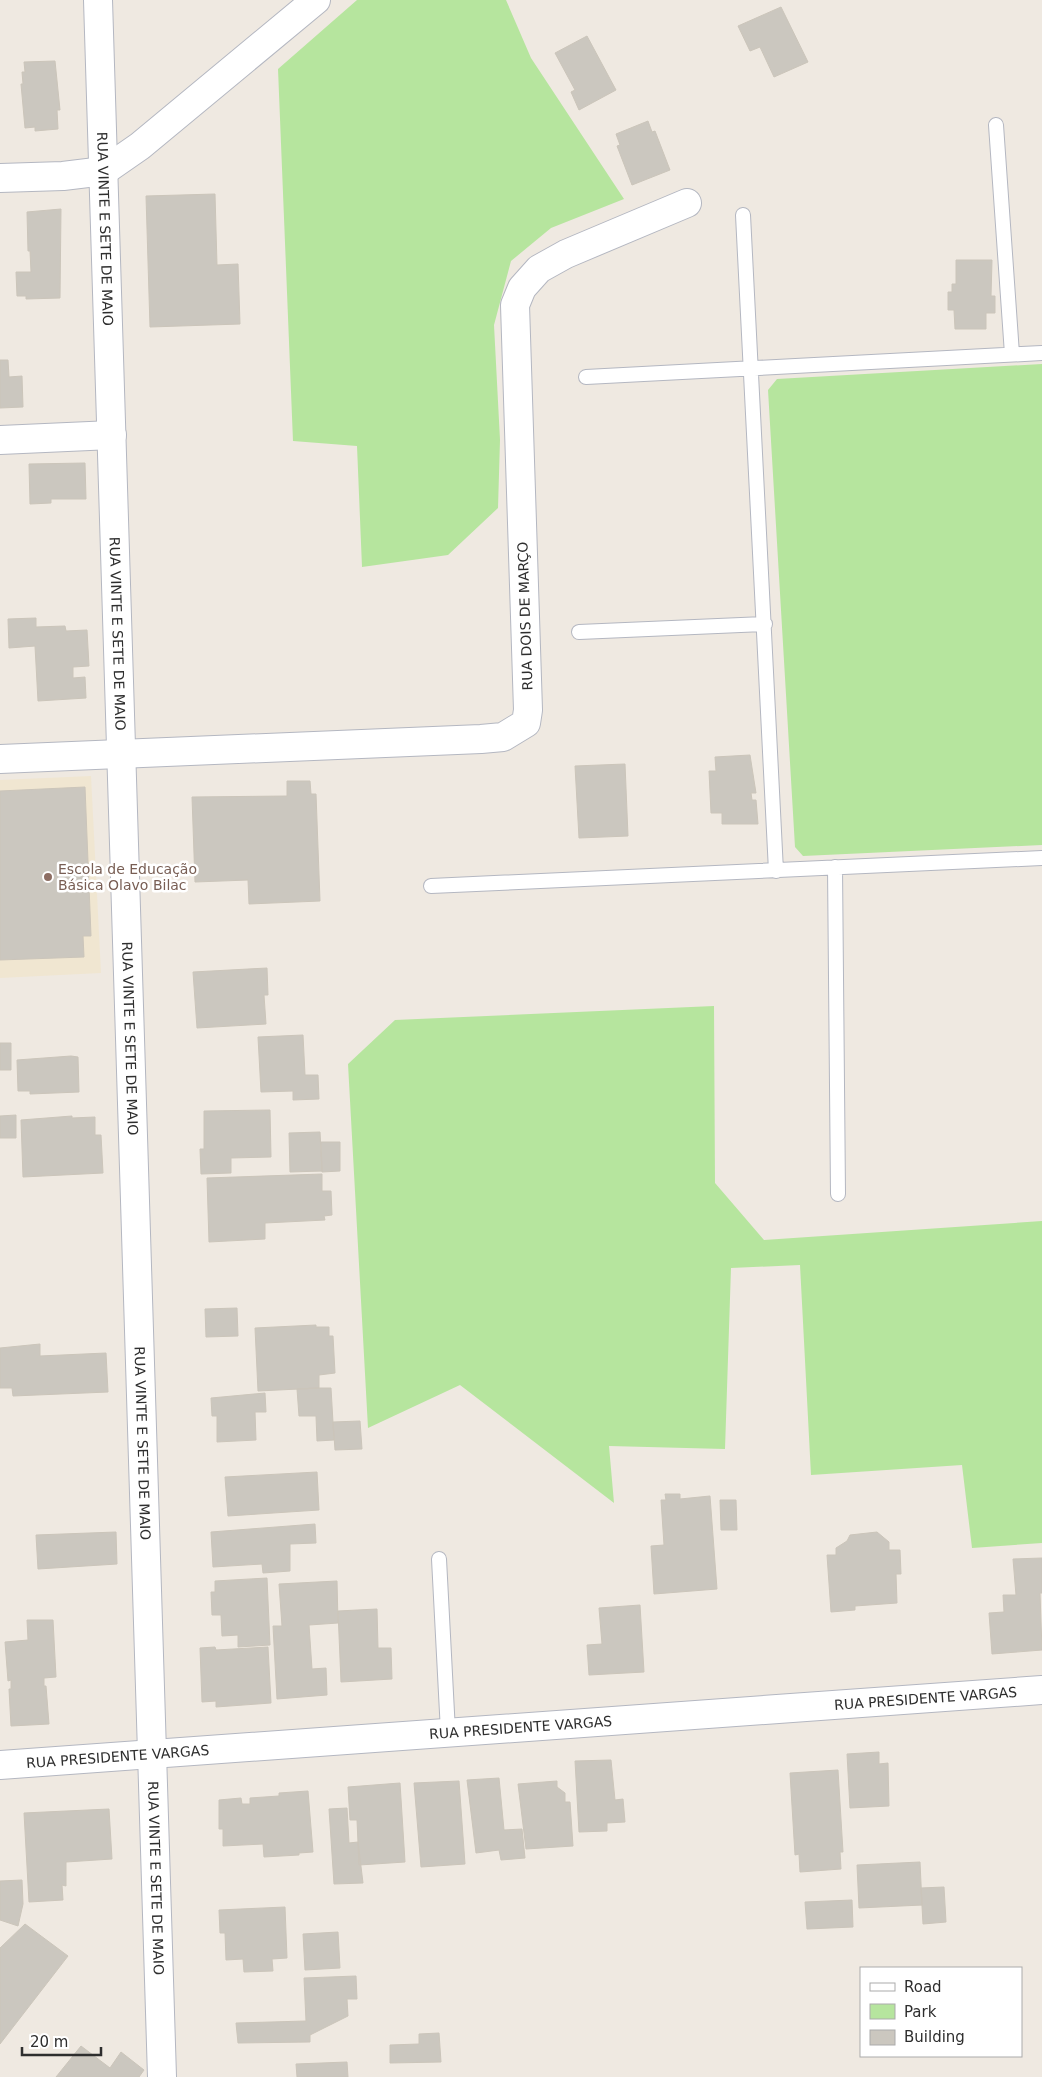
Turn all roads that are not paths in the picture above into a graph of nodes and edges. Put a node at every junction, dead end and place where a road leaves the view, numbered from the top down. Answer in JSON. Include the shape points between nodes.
{"nodes":[{"id":1,"x":98,"y":0,"type":"edge"},
{"id":2,"x":316,"y":0,"type":"edge"},
{"id":3,"x":996,"y":125,"type":"dead end"},
{"id":4,"x":104,"y":171,"type":"junction"},
{"id":5,"x":0,"y":178,"type":"edge"},
{"id":6,"x":687,"y":204,"type":"dead end"},
{"id":7,"x":743,"y":215,"type":"dead end"},
{"id":8,"x":1042,"y":353,"type":"edge"},
{"id":9,"x":1012,"y":354,"type":"junction"},
{"id":10,"x":749,"y":368,"type":"junction"},
{"id":11,"x":586,"y":377,"type":"dead end"},
{"id":12,"x":112,"y":435,"type":"junction"},
{"id":13,"x":0,"y":440,"type":"edge"},
{"id":14,"x":765,"y":624,"type":"junction"},
{"id":15,"x":579,"y":632,"type":"dead end"},
{"id":16,"x":121,"y":753,"type":"junction"},
{"id":17,"x":0,"y":759,"type":"edge"},
{"id":18,"x":1042,"y":858,"type":"edge"},
{"id":19,"x":835,"y":867,"type":"junction"},
{"id":20,"x":776,"y":871,"type":"junction"},
{"id":21,"x":431,"y":886,"type":"dead end"},
{"id":22,"x":838,"y":1194,"type":"dead end"},
{"id":23,"x":439,"y":1559,"type":"dead end"},
{"id":24,"x":1042,"y":1690,"type":"edge"},
{"id":25,"x":448,"y":1732,"type":"junction"},
{"id":26,"x":152,"y":1754,"type":"junction"},
{"id":27,"x":0,"y":1765,"type":"edge"},
{"id":28,"x":162,"y":2077,"type":"edge"}],
"edges":[{"from":1,"to":4,"type":"street","name":"RUA VINTE E SETE DE MAIO"},
{"from":2,"to":4,"type":"street","via":[[140,146]]},
{"from":3,"to":9,"type":"lane"},
{"from":4,"to":5,"type":"street"},
{"from":4,"to":12,"type":"street","name":"RUA VINTE E SETE DE MAIO"},
{"from":6,"to":16,"type":"street","name":"RUA DOIS DE MARÇO","via":[[566,254],[539,269],[522,288],[515,305],[528,700],[526,723],[503,737],[481,739]]},
{"from":7,"to":10,"type":"lane"},
{"from":8,"to":9,"type":"lane"},
{"from":9,"to":10,"type":"lane"},
{"from":10,"to":11,"type":"lane"},
{"from":10,"to":14,"type":"lane"},
{"from":12,"to":13,"type":"street"},
{"from":12,"to":16,"type":"street","name":"RUA VINTE E SETE DE MAIO"},
{"from":14,"to":15,"type":"lane"},
{"from":14,"to":20,"type":"lane"},
{"from":16,"to":17,"type":"street"},
{"from":16,"to":26,"type":"street","name":"RUA VINTE E SETE DE MAIO"},
{"from":18,"to":19,"type":"lane"},
{"from":19,"to":20,"type":"lane"},
{"from":19,"to":22,"type":"lane"},
{"from":20,"to":21,"type":"lane"},
{"from":23,"to":25,"type":"lane"},
{"from":24,"to":25,"type":"street","name":"RUA PRESIDENTE VARGAS"},
{"from":25,"to":26,"type":"street","name":"RUA PRESIDENTE VARGAS"},
{"from":26,"to":27,"type":"street","name":"RUA PRESIDENTE VARGAS"},
{"from":26,"to":28,"type":"street","name":"RUA VINTE E SETE DE MAIO"}]}
